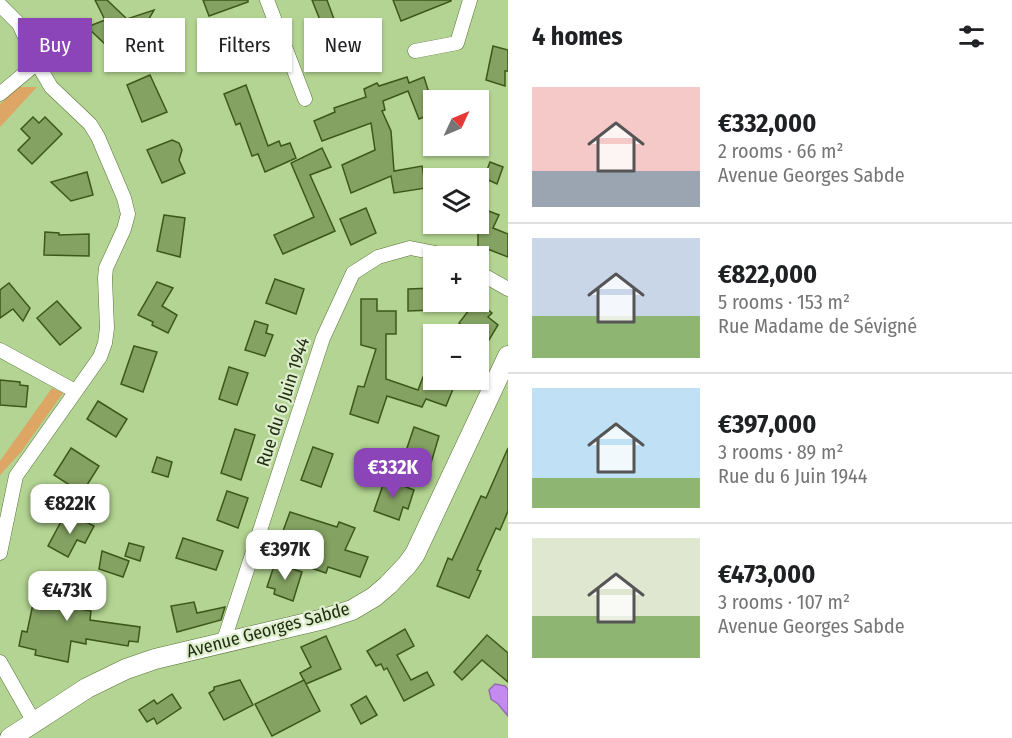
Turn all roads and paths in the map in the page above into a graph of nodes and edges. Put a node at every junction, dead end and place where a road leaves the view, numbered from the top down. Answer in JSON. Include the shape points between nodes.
{"nodes":[{"id":1,"x":267,"y":0,"type":"edge"},
{"id":2,"x":470,"y":0,"type":"edge"},
{"id":3,"x":0,"y":5,"type":"edge"},
{"id":4,"x":18,"y":22,"type":"edge"},
{"id":5,"x":415,"y":51,"type":"dead end"},
{"id":6,"x":26,"y":72,"type":"edge"},
{"id":7,"x":42,"y":72,"type":"edge"},
{"id":8,"x":0,"y":94,"type":"edge"},
{"id":9,"x":305,"y":99,"type":"dead end"},
{"id":10,"x":423,"y":250,"type":"edge"},
{"id":11,"x":489,"y":278,"type":"edge"},
{"id":12,"x":508,"y":289,"type":"edge"},
{"id":13,"x":0,"y":350,"type":"edge"},
{"id":14,"x":508,"y":356,"type":"edge"},
{"id":15,"x":75,"y":391,"type":"junction"},
{"id":16,"x":6,"y":496,"type":"edge"},
{"id":17,"x":0,"y":553,"type":"edge"},
{"id":18,"x":221,"y":644,"type":"junction"},
{"id":19,"x":0,"y":662,"type":"edge"},
{"id":20,"x":34,"y":722,"type":"junction"},
{"id":21,"x":10,"y":738,"type":"edge"}],
"edges":[{"from":1,"to":9,"type":"street"},
{"from":2,"to":5,"type":"street","via":[[457,43]]},
{"from":3,"to":4,"type":"street"},
{"from":6,"to":8,"type":"street"},
{"from":7,"to":15,"type":"street","via":[[51,87],[90,124],[98,137],[128,214],[106,268],[105,343],[100,357]]},
{"from":10,"to":18,"type":"street","name":"Rue du 6 Juin 1944","via":[[410,248],[378,257],[353,273],[323,338]]},
{"from":11,"to":12,"type":"street"},
{"from":13,"to":15,"type":"street"},
{"from":14,"to":18,"type":"street","name":"Avenue Georges Sabde","via":[[415,554],[398,576],[352,610]]},
{"from":15,"to":16,"type":"street"},
{"from":16,"to":17,"type":"street"},
{"from":18,"to":20,"type":"street","name":"Avenue Georges Sabde","via":[[126,669],[87,688]]},
{"from":19,"to":20,"type":"street"},
{"from":20,"to":21,"type":"street","name":"Avenue Georges Sabde"}]}
